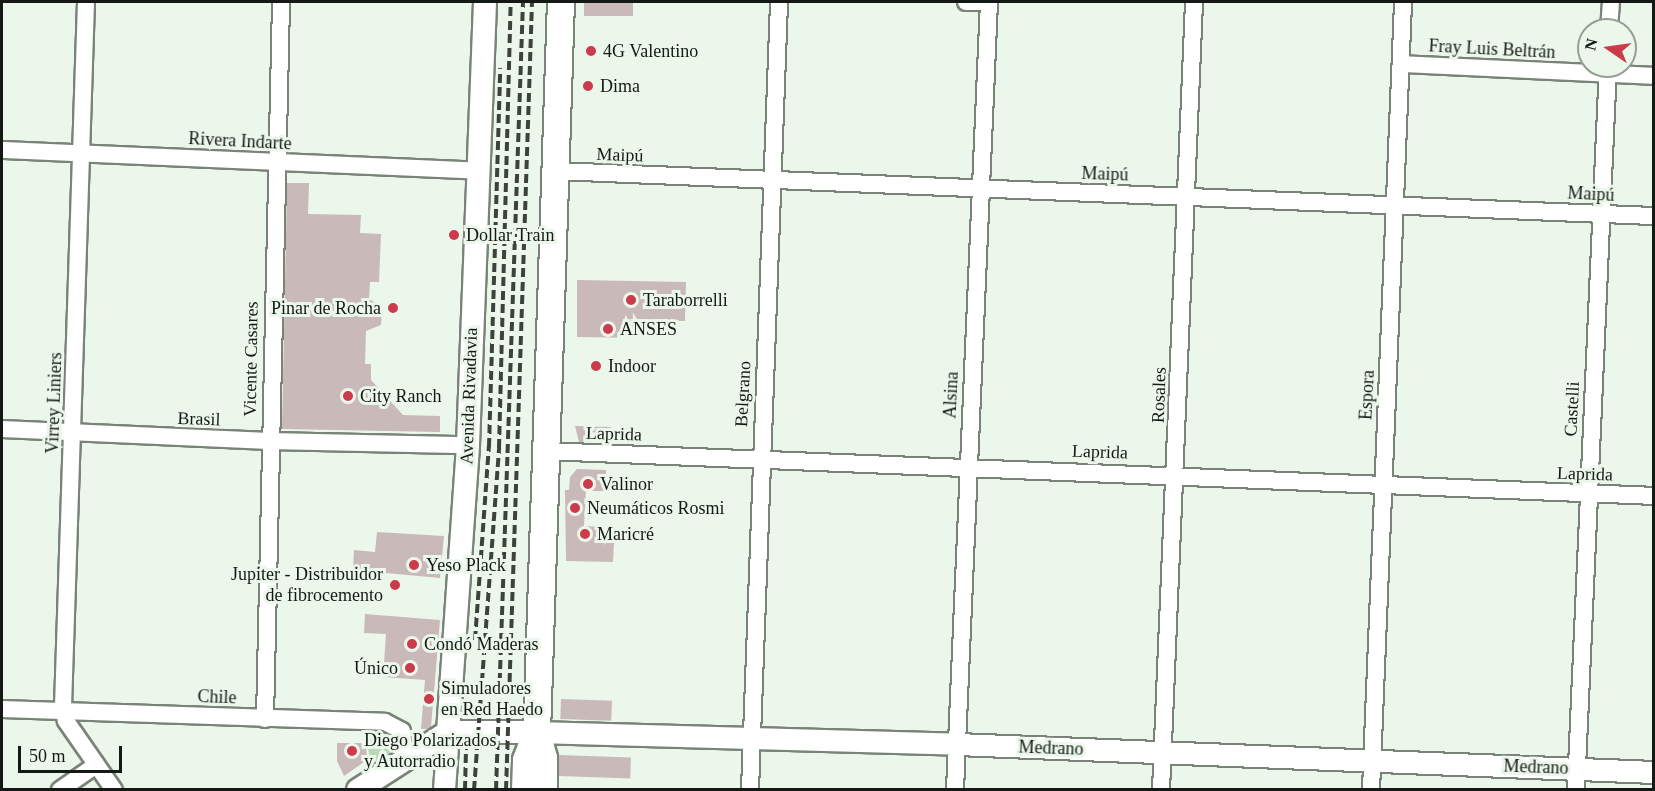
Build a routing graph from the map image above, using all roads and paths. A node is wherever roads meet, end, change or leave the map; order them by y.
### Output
1 (86, 2) edge
2 (281, 2) edge
3 (485, 2) edge
4 (561, 2) edge
5 (779, 2) edge
6 (966, 2) edge
7 (989, 2) edge
8 (1194, 2) edge
9 (1403, 2) edge
10 (1611, 2) edge
11 (1610, 18) edge
12 (1401, 64) junction
13 (1577, 69) edge
14 (1637, 74) edge
15 (1653, 76) edge
16 (1608, 78) edge
17 (2, 150) edge
18 (82, 154) junction
19 (276, 162) junction
20 (478, 171) junction
21 (556, 171) junction
22 (774, 181) junction
23 (980, 190) junction
24 (1185, 196) junction
25 (1395, 204) junction
26 (1601, 214) junction
27 (1653, 216) edge
28 (2, 429) edge
29 (72, 433) junction
30 (269, 441) junction
31 (468, 445) junction
32 (545, 451) junction
33 (759, 458) junction
34 (968, 466) junction
35 (1175, 475) junction
36 (1382, 484) junction
37 (1588, 494) junction
38 (1653, 496) edge
39 (2, 709) edge
40 (63, 712) junction
41 (265, 718) junction
42 (448, 732) junction
43 (537, 732) junction
44 (752, 738) junction
45 (957, 744) junction
46 (1163, 753) junction
47 (405, 758) junction
48 (1372, 760) junction
49 (96, 765) junction
50 (1653, 772) edge
51 (1576, 779) edge
52 (60, 789) edge
53 (114, 789) edge
54 (358, 789) edge
55 (444, 789) edge
56 (525, 789) edge
57 (544, 789) edge
58 (750, 789) edge
59 (955, 789) edge
60 (1161, 789) edge
61 (1371, 789) edge

1 - 18 street, Virrey Liniers
2 - 19 street, Vicente Casares
3 - 20 main road, Avenida Rivadavia
4 - 21 main road
5 - 22 street, Belgrano
6 - 7 street
7 - 23 street, Alsina
8 - 24 street, Rosales
9 - 12 street, Espora
10 - 11 street
12 - 13 street, Fray Luis Beltrán
12 - 25 street, Espora
14 - 15 street, Fray Luis Beltrán
16 - 26 street, Castelli
17 - 18 street, Rivera Indarte
18 - 19 street, Rivera Indarte
18 - 29 street, Virrey Liniers
19 - 20 street, Rivera Indarte
19 - 30 street, Vicente Casares
20 - 31 main road, Avenida Rivadavia
21 - 22 street, Maipú
21 - 32 main road
22 - 23 street, Maipú
22 - 33 street, Belgrano
23 - 24 street, Maipú
23 - 34 street, Alsina
24 - 25 street, Maipú
24 - 35 street, Rosales
25 - 26 street, Maipú
25 - 36 street, Espora
26 - 27 street, Maipú
26 - 37 street, Castelli
28 - 29 street, Brasil
29 - 30 street, Brasil
29 - 40 street, Virrey Liniers
30 - 31 street, Brasil
30 - 41 street, Vicente Casares
31 - 42 main road, Avenida Rivadavia
32 - 33 street, Laprida
32 - 43 main road
33 - 34 street, Laprida
33 - 44 street, Belgrano
34 - 35 street, Laprida
34 - 45 street, Alsina
35 - 36 street, Laprida
35 - 46 street, Rosales
36 - 37 street, Laprida
36 - 48 street, Espora
37 - 38 street, Laprida
37 - 51 street, Castelli
39 - 40 street, Chile
40 - 41 street, Chile
40 - 49 street
41 - 47 street, Chile
42 - 43 main road, Medrano
42 - 47 main road
42 - 55 street, Avenida Rivadavia
43 - 44 street, Medrano
43 - 56 main road
43 - 57 main road
44 - 45 street, Medrano
44 - 58 street, Belgrano
45 - 46 street, Medrano
45 - 59 street, Alsina
46 - 48 street, Medrano
46 - 60 street, Rosales
47 - 54 main road
48 - 51 street, Medrano
48 - 61 street, Espora
49 - 52 street
49 - 53 street
50 - 51 street, Medrano

